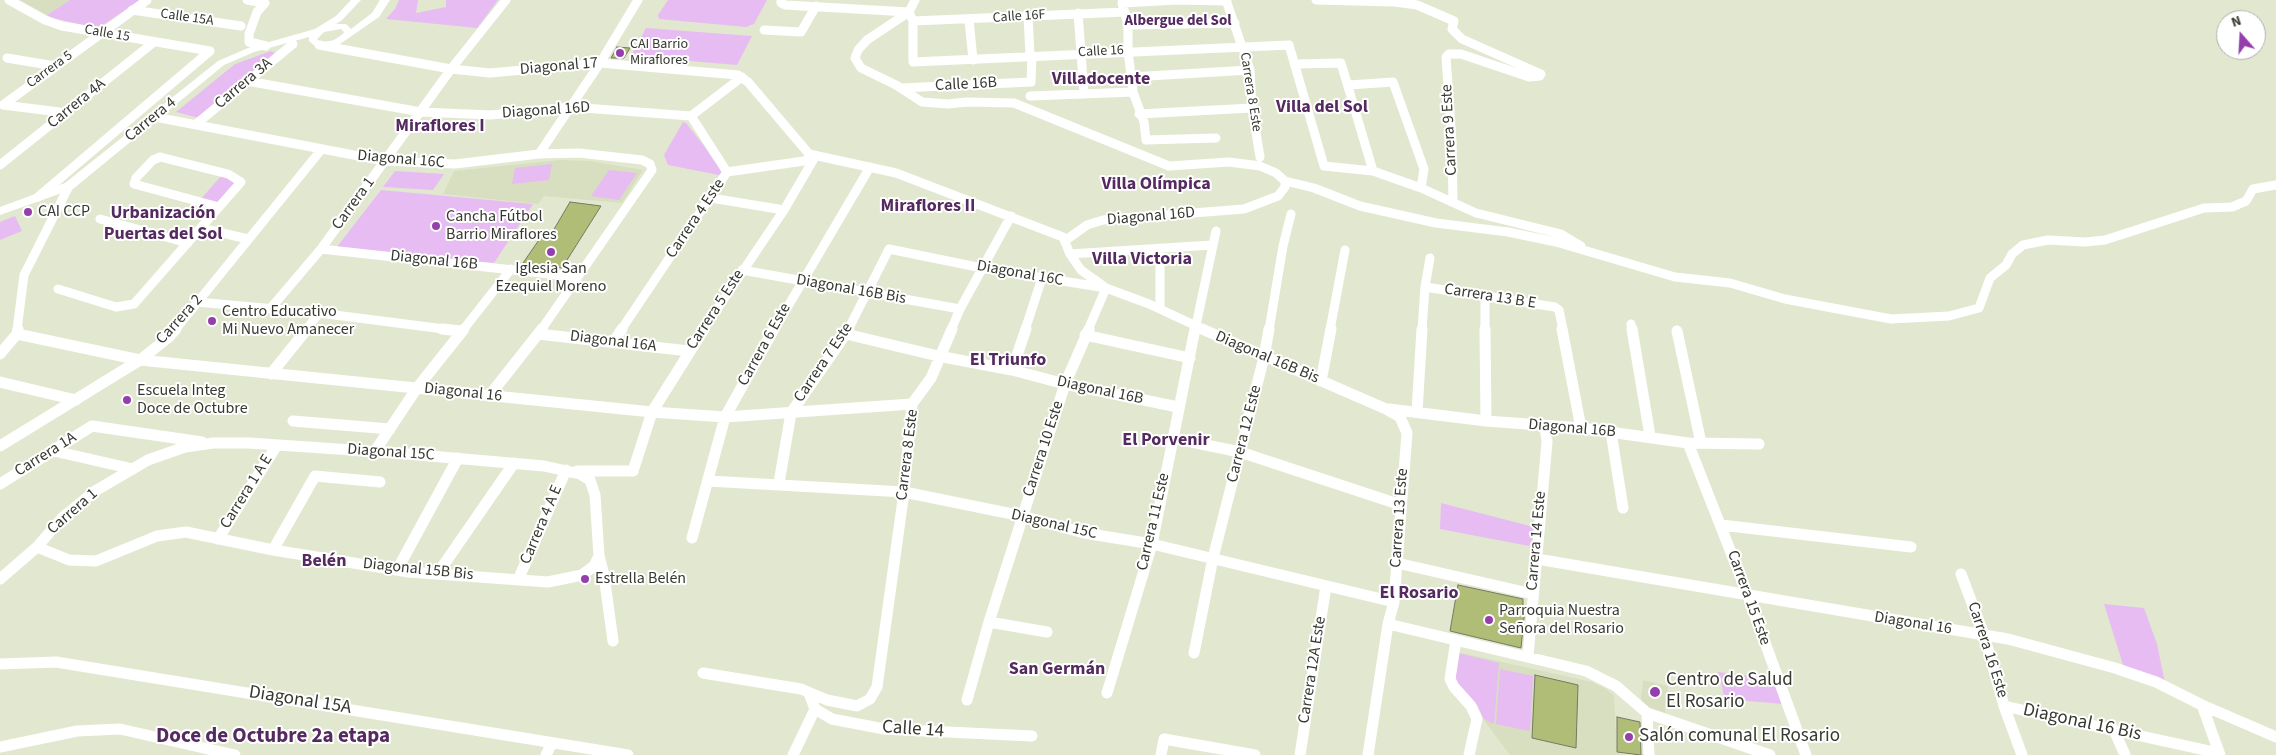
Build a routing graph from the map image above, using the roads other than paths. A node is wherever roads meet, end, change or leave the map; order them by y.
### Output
1 (9, 0) edge
2 (146, 0) edge
3 (247, 0) edge
4 (356, 0) edge
5 (386, 0) edge
6 (506, 0) edge
7 (638, 0) edge
8 (914, 0) edge
9 (1316, 0) edge
10 (1226, 1) edge
11 (1394, 1) edge
12 (781, 2) edge
13 (850, 4) edge
14 (816, 6) junction
15 (132, 10) junction
16 (909, 12) junction
17 (1125, 12) junction
18 (1078, 13) junction
19 (1028, 16) junction
20 (969, 20) junction
21 (913, 22) junction
22 (1235, 23) junction
23 (1128, 25) junction
24 (242, 26) dead end
25 (320, 30) junction
26 (764, 30) dead end
27 (100, 33) junction
28 (347, 36) junction
29 (154, 42) junction
30 (293, 44) junction
31 (317, 44) junction
32 (266, 46) junction
33 (1243, 47) junction
34 (210, 51) joint
35 (357, 51) junction
36 (1128, 51) junction
37 (1082, 54) junction
38 (1031, 56) junction
39 (7, 58) dead end
40 (973, 60) junction
41 (600, 63) junction
42 (1295, 64) junction
43 (55, 66) junction
44 (451, 69) junction
45 (1250, 70) junction
46 (1131, 77) junction
47 (742, 78) junction
48 (247, 81) junction
49 (1349, 85) junction
50 (901, 88) junction
51 (1133, 92) junction
52 (1084, 93) junction
53 (1030, 96) dead end
54 (570, 107) junction
55 (1252, 108) junction
56 (421, 112) junction
57 (67, 113) junction
58 (1140, 114) junction
59 (155, 116) junction
60 (691, 116) junction
61 (195, 125) junction
62 (1216, 138) dead end
63 (321, 150) junction
64 (539, 154) junction
65 (815, 157) junction
66 (1260, 157) dead end
67 (384, 161) junction
68 (0, 165) edge
69 (870, 167) junction
70 (1373, 171) junction
71 (727, 172) junction
72 (1285, 181) junction
73 (2276, 185) edge
74 (69, 186) junction
75 (1421, 188) junction
76 (38, 197) junction
77 (711, 198) junction
78 (1453, 202) junction
79 (219, 207) junction
80 (784, 210) junction
81 (0, 211) edge
82 (1291, 214) dead end
83 (1011, 216) junction
84 (100, 219) dead end
85 (201, 228) junction
86 (1216, 231) dead end
87 (248, 239) junction
88 (1066, 240) junction
89 (188, 243) junction
90 (1212, 245) junction
91 (1160, 248) junction
92 (321, 249) junction
93 (889, 249) joint
94 (1345, 250) dead end
95 (1586, 250) junction
96 (1070, 254) junction
97 (1430, 258) dead end
98 (982, 268) junction
99 (511, 269) junction
100 (742, 270) junction
101 (577, 277) junction
102 (1042, 278) junction
103 (801, 281) junction
104 (1425, 287) junction
105 (1106, 288) junction
106 (58, 289) dead end
107 (867, 293) junction
108 (1485, 297) junction
109 (197, 302) junction
110 (1149, 304) joint
111 (270, 309) junction
112 (960, 309) junction
113 (1160, 309) junction
114 (319, 313) junction
115 (1631, 324) dead end
116 (1196, 326) junction
117 (461, 331) junction
118 (1677, 331) dead end
119 (17, 334) junction
120 (538, 334) junction
121 (846, 334) junction
122 (1086, 335) junction
123 (614, 341) junction
124 (689, 351) junction
125 (0, 354) edge
126 (938, 356) junction
127 (1264, 357) junction
128 (1190, 358) junction
129 (140, 360) junction
130 (1012, 370) junction
131 (271, 374) junction
132 (1321, 381) junction
133 (0, 382) edge
134 (1065, 384) junction
135 (417, 388) junction
136 (489, 396) junction
137 (76, 400) junction
138 (912, 404) junction
139 (1178, 407) junction
140 (1386, 408) junction
141 (652, 412) junction
142 (791, 412) junction
143 (1417, 412) junction
144 (725, 416) junction
145 (293, 420) dead end
146 (1486, 421) junction
147 (92, 426) joint
148 (1545, 426) junction
149 (1581, 428) junction
150 (390, 429) junction
151 (1611, 432) junction
152 (1650, 436) junction
153 (1172, 438) junction
154 (212, 443) junction
155 (1688, 443) junction
156 (1701, 443) junction
157 (1759, 444) dead end
158 (277, 445) junction
159 (0, 446) edge
160 (54, 450) junction
161 (375, 451) junction
162 (1240, 452) junction
163 (458, 458) junction
164 (514, 463) junction
165 (131, 470) junction
166 (567, 471) junction
167 (633, 471) joint
168 (708, 480) junction
169 (380, 482) dead end
170 (0, 484) edge
171 (779, 484) junction
172 (904, 492) junction
173 (1402, 505) junction
174 (1623, 508) dead end
175 (1022, 516) junction
176 (1721, 525) junction
177 (692, 538) dead end
178 (218, 539) junction
179 (1152, 544) junction
180 (37, 547) junction
181 (1911, 547) dead end
182 (273, 550) junction
183 (1213, 558) junction
184 (1536, 559) junction
185 (597, 561) junction
186 (1397, 563) junction
187 (397, 570) junction
188 (438, 573) junction
189 (1961, 574) dead end
190 (0, 579) edge
191 (518, 580) junction
192 (1326, 586) junction
193 (1533, 594) junction
194 (1748, 596) junction
195 (1394, 602) junction
196 (989, 622) junction
197 (1388, 624) junction
198 (1047, 632) dead end
199 (1984, 635) junction
200 (1456, 640) junction
201 (613, 641) dead end
202 (1194, 653) dead end
203 (1528, 656) junction
204 (0, 664) edge
205 (703, 673) dead end
206 (809, 693) junction
207 (1106, 693) dead end
208 (967, 700) dead end
209 (2202, 705) junction
210 (2004, 706) junction
211 (815, 709) junction
212 (1647, 713) junction
213 (2114, 730) junction
214 (1032, 736) dead end
215 (2276, 737) edge
216 (552, 742) junction
217 (0, 747) edge
218 (2219, 754) edge
219 (235, 755) edge
220 (546, 755) edge
221 (623, 755) edge
222 (793, 755) edge
223 (1161, 755) edge
224 (1255, 755) edge
225 (1300, 755) edge
226 (1368, 755) edge
227 (1468, 755) edge
228 (1649, 755) edge
229 (1770, 755) edge
230 (1806, 755) edge
231 (2022, 755) edge
232 (2124, 755) edge

1 - 27 street, Calle 15
2 - 15 street, Carrera 5
3 - 32 street
4 - 25 street
5 - 28 street, Carrera 4
6 - 44 street, Carrera 1
7 - 41 street
8 - 16 street
9 - 11 street
10 - 17 street
10 - 22 street, Carrera 8 Este
11 - 78 street, Carrera 9 Este
12 - 14 street
13 - 14 street
13 - 16 street
14 - 26 street
15 - 24 street, Calle 15A
15 - 27 street, Carrera 5
16 - 21 street
16 - 50 street
17 - 18 street, Calle 16F
17 - 23 street
18 - 19 street, Calle 16F
18 - 37 street
19 - 20 street, Calle 16F
19 - 38 street
20 - 21 street, Calle 16F
20 - 40 street
21 - 40 street, Calle 16
22 - 23 street
22 - 33 street, Carrera 8 Este
23 - 36 street
25 - 28 street
25 - 31 street
25 - 32 street, Carrera 4
27 - 29 street, Calle 15
27 - 43 street, Carrera 5
28 - 31 street, Carrera 4
28 - 35 street
29 - 34 street, Calle 15
29 - 57 street, Carrera 4A
30 - 31 street, Carrera 4
30 - 32 street, Carrera 4
30 - 48 street, Carrera 3A
31 - 35 street, Diagonal 17
32 - 59 street, Carrera 4
33 - 36 street, Calle 16
33 - 42 street, Calle 16
33 - 45 street, Carrera 8 Este
34 - 76 street, Carrera 4
35 - 44 street, Diagonal 17
36 - 37 street, Calle 16
36 - 46 street
37 - 38 street, Calle 16
37 - 52 street
38 - 40 street, Calle 16
38 - 50 street, Calle 16B
39 - 43 street
41 - 44 street, Diagonal 17
41 - 47 street, Diagonal 17
41 - 54 street
42 - 49 street
42 - 70 street
43 - 57 street, Carrera 5
44 - 56 street, Carrera 1
45 - 46 street
45 - 55 street, Carrera 8 Este
46 - 51 street
47 - 60 street
47 - 65 street
48 - 56 street, Diagonal 16D
48 - 61 street, Carrera 3A
49 - 70 street
49 - 75 street
50 - 72 street
51 - 52 street
51 - 58 street
52 - 53 street
54 - 56 street, Diagonal 16D
54 - 60 street, Diagonal 16D
54 - 64 street
55 - 58 street
55 - 66 street, Carrera 8 Este
56 - 67 street, Carrera 1
57 - 68 street, Carrera 4A
58 - 62 street
59 - 61 street, Diagonal 16C
59 - 74 street, Carrera 4
60 - 71 street
61 - 63 street, Diagonal 16C
63 - 67 street, Diagonal 16C
63 - 87 street, Carrera 2
64 - 67 street, Diagonal 16C
64 - 101 street, Diagonal 16C
65 - 69 street
65 - 71 street, Carrera 4 Este
65 - 80 street, Carrera 5 Este
67 - 92 street, Carrera 1
69 - 83 street
69 - 103 street, Carrera 6 Este
70 - 75 street
71 - 77 street, Carrera 4 Este
72 - 88 street, Diagonal 16D
72 - 95 street
73 - 95 street
74 - 76 street, Carrera 4
74 - 119 street
75 - 78 street
76 - 81 street, Carrera 4
77 - 80 street
77 - 123 street, Carrera 4 Este
78 - 95 street
79 - 79 street
79 - 85 street
80 - 100 street, Carrera 5 Este
82 - 127 street, Carrera 12 Este
83 - 88 street
83 - 98 street, Carrera 8 Este
84 - 89 street
85 - 87 street
85 - 89 street
86 - 90 street, Carrera 11 Este
87 - 109 street, Carrera 2
88 - 96 street
89 - 106 street
90 - 91 street
90 - 116 street, Carrera 11 Este
91 - 96 street
91 - 113 street
92 - 99 street, Diagonal 16B
92 - 111 street, Carrera 1
93 - 98 street, Diagonal 16C
93 - 107 street, Carrera 7 Este
94 - 132 street
96 - 105 street
97 - 104 street
98 - 102 street, Diagonal 16C
98 - 112 street, Carrera 8 Este
99 - 101 street, Diagonal 16B
99 - 117 street
100 - 103 street, Diagonal 16B Bis
100 - 124 street, Carrera 5 Este
101 - 120 street
102 - 105 street, Diagonal 16C
102 - 130 street
103 - 107 street, Diagonal 16B Bis
103 - 144 street, Carrera 6 Este
104 - 108 street, Carrera 13 B E
104 - 143 street
105 - 110 street, Diagonal 16C
105 - 122 street, Carrera 10 Este
107 - 112 street, Diagonal 16B Bis
107 - 121 street, Carrera 7 Este
108 - 146 street
108 - 149 street, Carrera 13 B E
109 - 111 street
109 - 129 street, Carrera 2
110 - 113 street, Diagonal 16B Bis
111 - 114 street
112 - 126 street, Carrera 8 Este
113 - 116 street, Diagonal 16B Bis
114 - 117 street
114 - 131 street
115 - 152 street
116 - 127 street, Diagonal 16B Bis
116 - 128 street, Carrera 11 Este
117 - 135 street
118 - 156 street
119 - 125 street
119 - 129 street, Diagonal 16
120 - 123 street, Diagonal 16A
120 - 136 street
121 - 126 street, Diagonal 16B
121 - 142 street, Carrera 7 Este
122 - 128 street
122 - 134 street, Carrera 10 Este
123 - 124 street, Diagonal 16A
124 - 141 street, Carrera 5 Este
126 - 130 street, Diagonal 16B
126 - 138 street, Carrera 8 Este
127 - 132 street, Diagonal 16B Bis
127 - 162 street, Carrera 12 Este
128 - 139 street, Carrera 11 Este
129 - 131 street, Diagonal 16
129 - 137 street, Carrera 2
130 - 134 street, Diagonal 16B
131 - 135 street, Diagonal 16
132 - 140 street, Diagonal 16B Bis
133 - 137 street
134 - 139 street, Diagonal 16B
134 - 175 street, Carrera 10 Este
135 - 136 street, Diagonal 16
135 - 150 street
136 - 141 street, Diagonal 16
137 - 159 street, Carrera 2
138 - 142 street, Diagonal 16
138 - 172 street, Carrera 8 Este
139 - 153 street, Carrera 11 Este
140 - 143 street, Diagonal 16B
140 - 173 street, Carrera 13 Este
141 - 144 street, Diagonal 16
141 - 167 street, Carrera 5 Este
142 - 144 street, Diagonal 16
142 - 171 street, Carrera 7 Este
143 - 146 street, Diagonal 16B
144 - 168 street, Carrera 6 Este
145 - 150 street
146 - 148 street, Diagonal 16B
147 - 154 street, Diagonal 15C
147 - 160 street, Carrera 1A
148 - 149 street, Diagonal 16B
148 - 184 street, Carrera 14 Este
149 - 151 street, Diagonal 16B
150 - 161 street
151 - 152 street, Diagonal 16B
151 - 174 street
152 - 155 street, Diagonal 16B
153 - 162 street
153 - 179 street, Carrera 11 Este
154 - 158 street, Diagonal 15C
154 - 165 street, Diagonal 15C
155 - 156 street, Diagonal 16B
155 - 176 street, Carrera 15 Este
156 - 157 street, Diagonal 16B
158 - 161 street, Diagonal 15C
158 - 178 street, Carrera 1 A E
160 - 165 street
160 - 170 street, Carrera 1A
161 - 163 street, Diagonal 15C
162 - 173 street
162 - 183 street, Carrera 12 Este
163 - 164 street, Diagonal 15C
163 - 187 street
164 - 166 street, Diagonal 15C
164 - 188 street
165 - 180 street, Carrera 1
166 - 167 street, Diagonal 15C
166 - 185 street, Diagonal 15C
166 - 191 street, Carrera 4 A E
168 - 171 street, Diagonal 15C
168 - 177 street, Carrera 6 Este
169 - 182 street
171 - 172 street, Diagonal 15C
172 - 175 street, Diagonal 15C
172 - 206 street, Carrera 8 Este
173 - 186 street, Carrera 13 Este
175 - 179 street, Diagonal 15C
175 - 196 street, Carrera 10 Este
176 - 181 street
176 - 194 street, Carrera 15 Este
178 - 180 street, Diagonal 15B Bis
178 - 182 street, Diagonal 15B Bis
179 - 183 street, Diagonal 15C
179 - 207 street, Carrera 11 Este
180 - 190 street, Carrera 1
182 - 187 street, Diagonal 15B Bis
183 - 192 street, Diagonal 15C
183 - 202 street, Carrera 12 Este
184 - 193 street, Carrera 14 Este
184 - 194 street, Diagonal 16
185 - 191 street, Diagonal 15B Bis
185 - 201 street
186 - 193 street
186 - 195 street, Carrera 13 Este
187 - 188 street, Diagonal 15B Bis
188 - 191 street, Diagonal 15B Bis
189 - 199 street, Carrera 16 Este
192 - 195 street, Diagonal 15C
192 - 225 street, Carrera 12A Este
193 - 203 street, Carrera 14 Este
194 - 199 street, Diagonal 16
194 - 230 street, Carrera 15 Este
195 - 197 street, Carrera 13 Este
196 - 198 street
196 - 208 street, Carrera 10 Este
197 - 200 street
197 - 226 street, Carrera 13 Este
199 - 209 street, Diagonal 16
199 - 210 street, Carrera 16 Este
200 - 203 street
200 - 227 street
203 - 212 street
204 - 216 street, Diagonal 15A
205 - 206 street
206 - 211 street
209 - 215 street, Diagonal 16
209 - 218 street
210 - 213 street, Diagonal 16 Bis
210 - 231 street, Carrera 16 Este
211 - 214 street, Calle 14
211 - 222 street
212 - 228 street
212 - 229 street
213 - 218 street, Diagonal 16 Bis
213 - 232 street
216 - 220 street
216 - 221 street, Diagonal 15A
217 - 219 street
223 - 224 street

